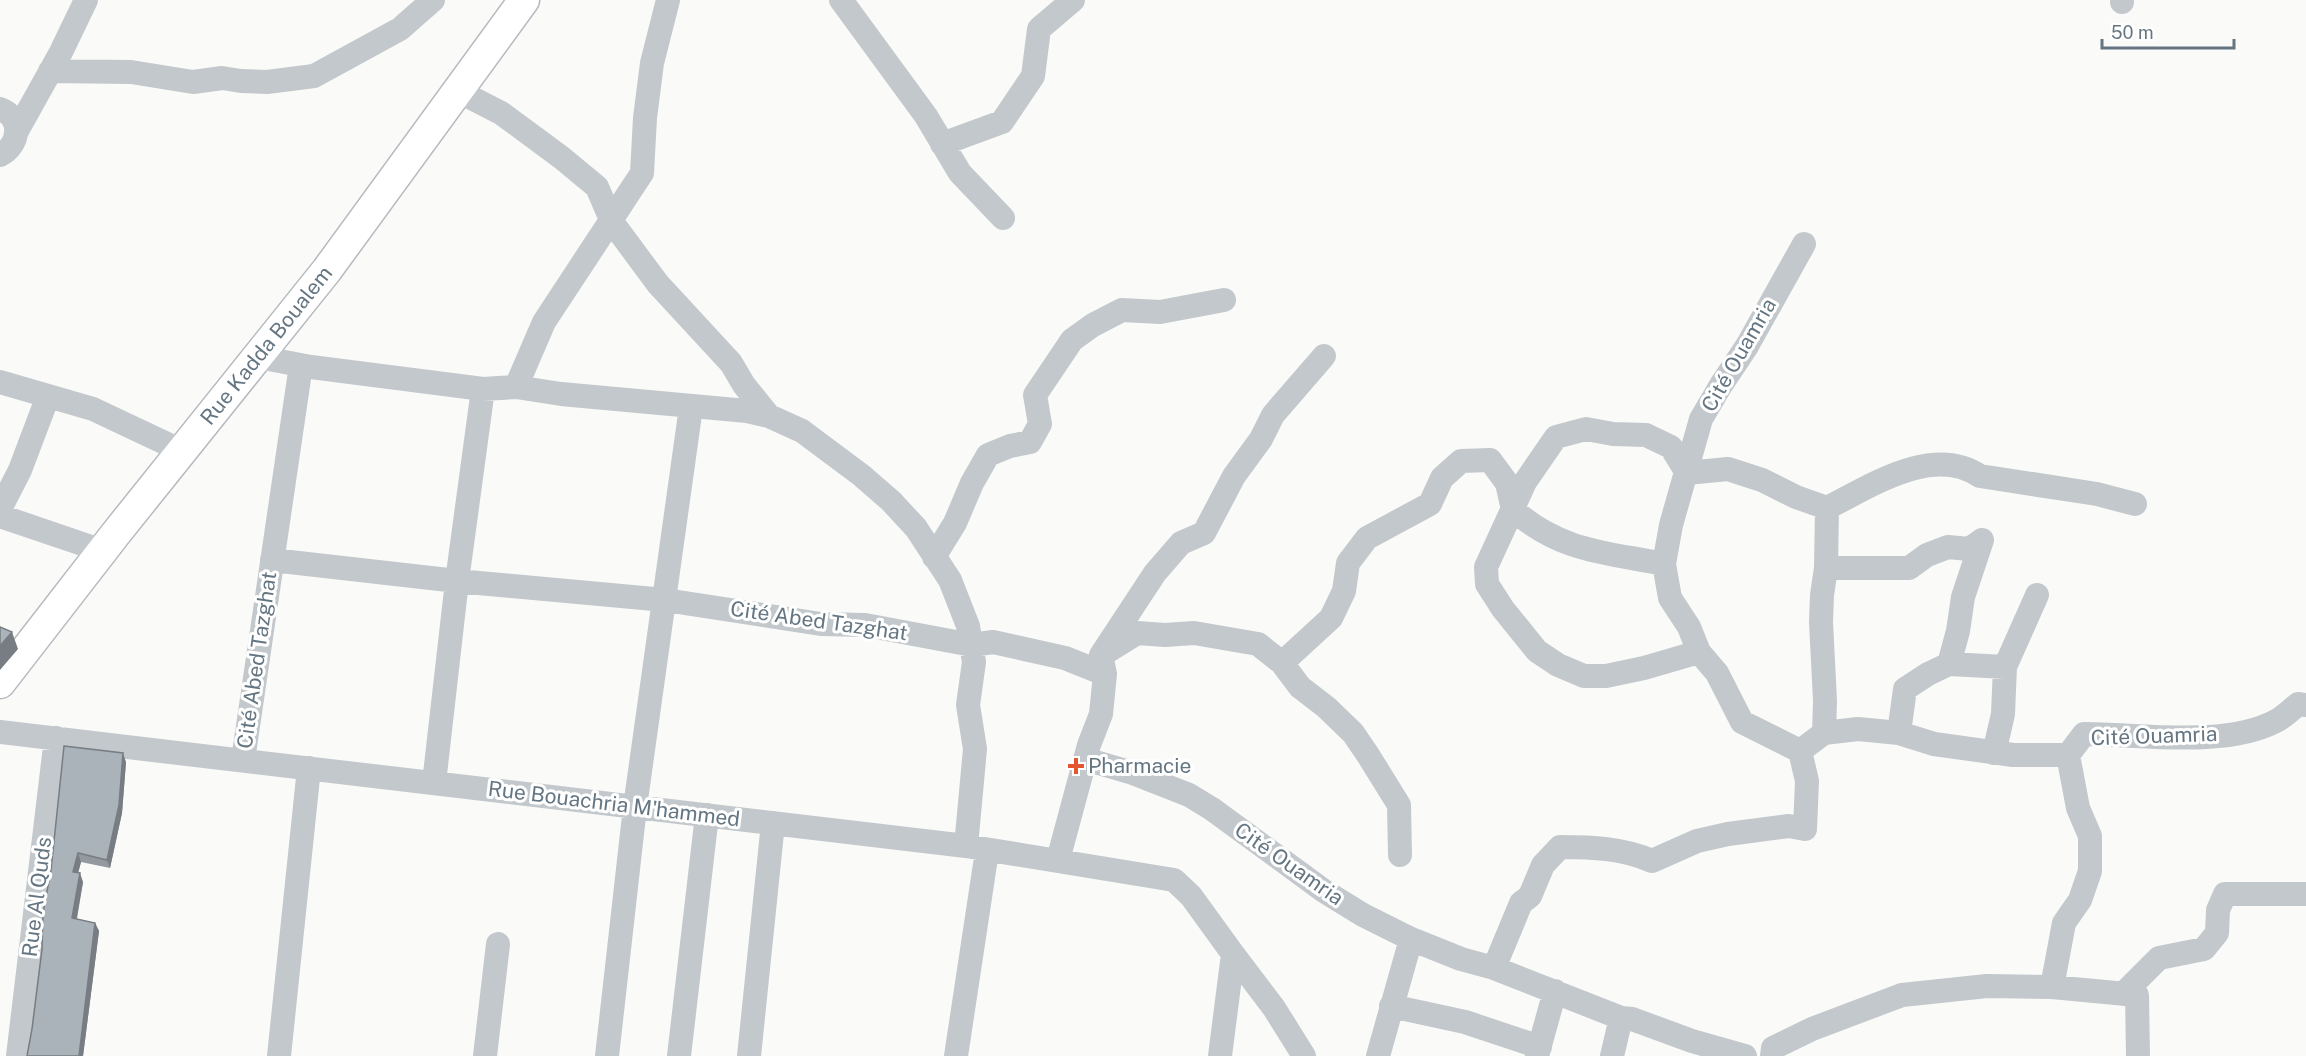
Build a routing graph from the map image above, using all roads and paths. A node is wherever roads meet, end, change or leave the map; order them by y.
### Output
1 (86, 0) edge
2 (433, 0) edge
3 (524, 0) edge
4 (668, 0) edge
5 (841, 0) edge
6 (1072, 0) edge
7 (50, 71) junction
8 (458, 91) junction
9 (0, 109) edge
10 (10, 144) edge
11 (942, 144) junction
12 (0, 172) edge
13 (1003, 218) dead end
14 (612, 222) junction
15 (1804, 244) dead end
16 (1224, 300) dead end
17 (1324, 356) dead end
18 (258, 357) junction
19 (301, 365) junction
20 (0, 382) edge
21 (516, 387) junction
22 (483, 389) junction
23 (48, 396) junction
24 (691, 407) junction
25 (769, 416) junction
26 (182, 451) junction
27 (1687, 473) junction
28 (2135, 504) dead end
29 (1827, 508) junction
30 (0, 509) edge
31 (1513, 510) junction
32 (0, 516) edge
33 (103, 550) junction
34 (934, 556) junction
35 (272, 560) junction
36 (1664, 564) junction
37 (1826, 568) junction
38 (457, 581) junction
39 (2037, 595) dead end
40 (665, 600) junction
41 (972, 645) junction
42 (1699, 652) junction
43 (1282, 663) junction
44 (1103, 664) junction
45 (1949, 664) junction
46 (2005, 667) junction
47 (0, 683) edge
48 (2306, 705) edge
49 (0, 732) edge
50 (1824, 733) junction
51 (1899, 733) junction
52 (56, 738) junction
53 (1800, 752) junction
54 (1994, 753) junction
55 (2068, 755) junction
56 (1085, 759) junction
57 (243, 760) junction
58 (309, 768) junction
59 (434, 783) junction
60 (635, 807) junction
61 (706, 814) junction
62 (773, 823) junction
63 (977, 848) junction
64 (1400, 855) dead end
65 (1058, 860) junction
66 (2306, 894) edge
67 (1411, 939) junction
68 (498, 944) dead end
69 (1233, 954) junction
70 (1494, 968) junction
71 (2052, 987) junction
72 (1555, 991) junction
73 (2123, 994) junction
74 (1391, 1005) junction
75 (1621, 1018) junction
76 (1538, 1052) edge
77 (18, 1056) edge
78 (279, 1056) edge
79 (485, 1056) edge
80 (607, 1056) edge
81 (679, 1056) edge
82 (749, 1056) edge
83 (956, 1056) edge
84 (1220, 1056) edge
85 (1304, 1056) edge
86 (1378, 1056) edge
87 (1612, 1056) edge
88 (1745, 1056) edge
89 (1772, 1056) edge
90 (2138, 1056) edge

1 - 7 street
2 - 7 street
3 - 8 main road, Rue Kadda Boualem
4 - 14 street
5 - 11 street
6 - 11 street
7 - 10 street
8 - 14 street
8 - 18 main road, Rue Kadda Boualem
9 - 10 street
10 - 12 street
11 - 13 street
14 - 21 street
14 - 25 street
15 - 27 street, Cité Ouamria
16 - 34 street
17 - 44 street
18 - 19 street
18 - 26 main road, Rue Kadda Boualem
19 - 22 street
19 - 35 street, Cité Abed Tazghat
20 - 23 street
21 - 22 street
21 - 24 street
22 - 38 street
23 - 26 street
23 - 30 street
24 - 25 street
24 - 40 street
25 - 34 street
26 - 33 main road, Rue Kadda Boualem
27 - 29 street
27 - 31 street
27 - 36 street, Cité Ouamria
28 - 29 street
29 - 37 street
31 - 36 street
31 - 42 street
31 - 43 street
32 - 33 street
33 - 47 main road, Rue Kadda Boualem
34 - 41 street
35 - 38 street, Cité Abed Tazghat
35 - 57 street, Cité Abed Tazghat
36 - 42 street, Cité Ouamria
37 - 45 street
37 - 50 street
38 - 40 street, Cité Abed Tazghat
38 - 59 street
39 - 46 street
40 - 41 street, Cité Abed Tazghat
40 - 60 street
41 - 44 street, Cité Abed Tazghat
41 - 63 street
42 - 53 street, Cité Ouamria
43 - 44 street
43 - 64 street
44 - 56 street
45 - 46 street
45 - 51 street
46 - 54 street
48 - 55 street, Cité Ouamria
49 - 52 street, Rue Bouachria M'hammed
50 - 51 street, Cité Ouamria
50 - 53 street
51 - 54 street, Cité Ouamria
52 - 57 street, Rue Bouachria M'hammed
52 - 77 street, Rue Al Quds
53 - 70 street
54 - 55 street, Cité Ouamria
55 - 71 street
56 - 65 street
56 - 67 street, Cité Ouamria
57 - 58 street, Rue Bouachria M'hammed
58 - 59 street, Rue Bouachria M'hammed
58 - 78 street
59 - 60 street, Rue Bouachria M'hammed
60 - 61 street, Rue Bouachria M'hammed
60 - 80 street
61 - 62 street, Rue Bouachria M'hammed
61 - 81 street
62 - 63 street, Rue Bouachria M'hammed
62 - 82 street
63 - 65 street, Rue Bouachria M'hammed
63 - 83 street
65 - 69 street, Rue Bouachria M'hammed
66 - 73 street
67 - 70 street, Cité Ouamria
67 - 74 street
68 - 79 street
69 - 84 street
69 - 85 street, Rue Bouachria M'hammed
70 - 72 street, Cité Ouamria
71 - 73 street
71 - 89 street
72 - 75 street, Cité Ouamria
72 - 76 street
73 - 90 street
74 - 76 street
74 - 86 street
75 - 87 street
75 - 88 street, Cité Ouamria

